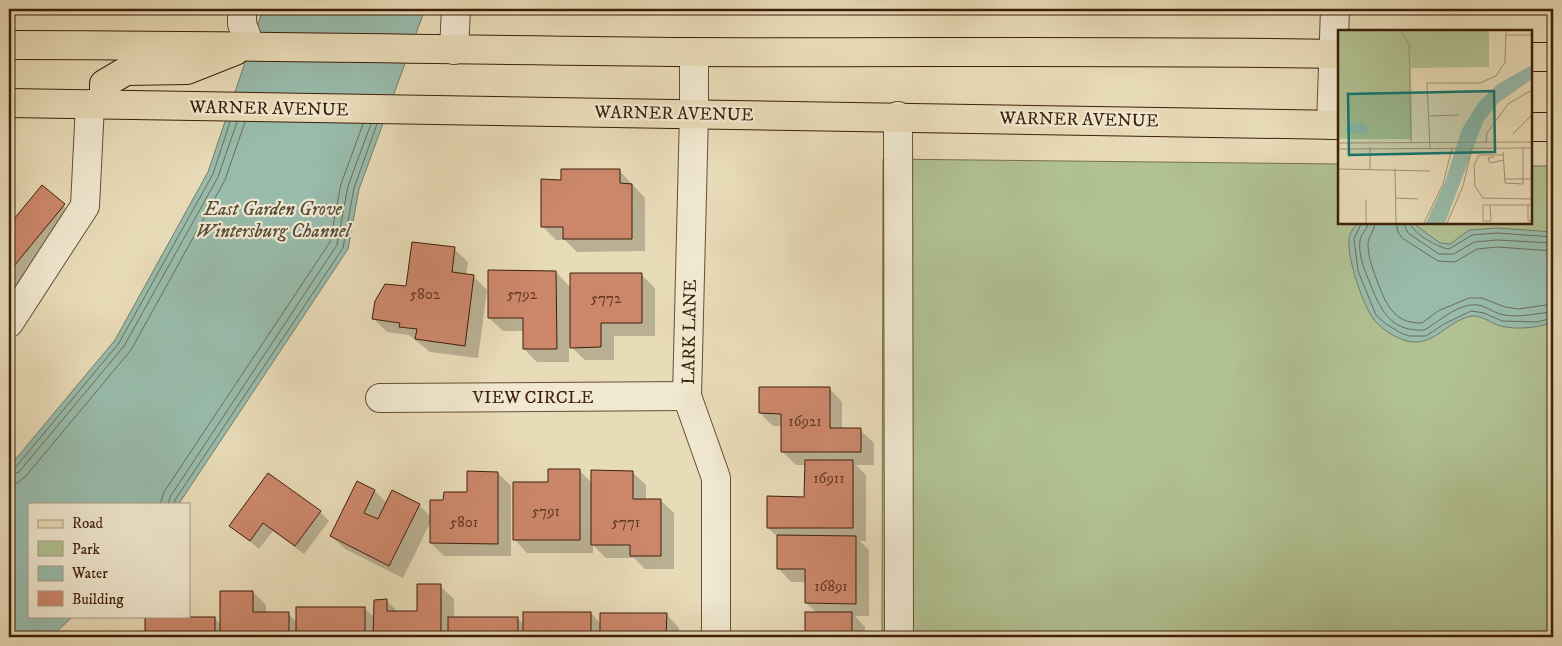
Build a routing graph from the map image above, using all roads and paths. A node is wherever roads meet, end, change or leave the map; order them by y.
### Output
1 (242, 9) edge
2 (456, 9) edge
3 (1335, 9) edge
4 (9, 45) edge
5 (250, 45) junction
6 (454, 50) junction
7 (694, 52) junction
8 (1336, 54) edge
9 (1532, 57) edge
10 (1553, 57) edge
11 (9, 103) edge
12 (97, 104) junction
13 (694, 113) junction
14 (898, 116) junction
15 (1335, 125) edge
16 (1532, 127) edge
17 (1553, 127) edge
18 (9, 323) edge
19 (687, 396) junction
20 (380, 398) dead end
21 (716, 637) edge
22 (899, 637) edge

1 - 5 street
2 - 6 street
3 - 8 street
4 - 5 main road
5 - 6 main road
5 - 12 main road
6 - 7 main road
7 - 8 main road
7 - 13 street, LARK LANE
8 - 15 street
9 - 10 main road
11 - 12 main road, WARNER AVENUE
12 - 13 main road, WARNER AVENUE
12 - 18 street
13 - 14 main road, WARNER AVENUE
13 - 19 street, LARK LANE
14 - 15 main road, WARNER AVENUE
14 - 22 street
16 - 17 main road
19 - 20 street, VIEW CIRCLE
19 - 21 street, LARK LANE

